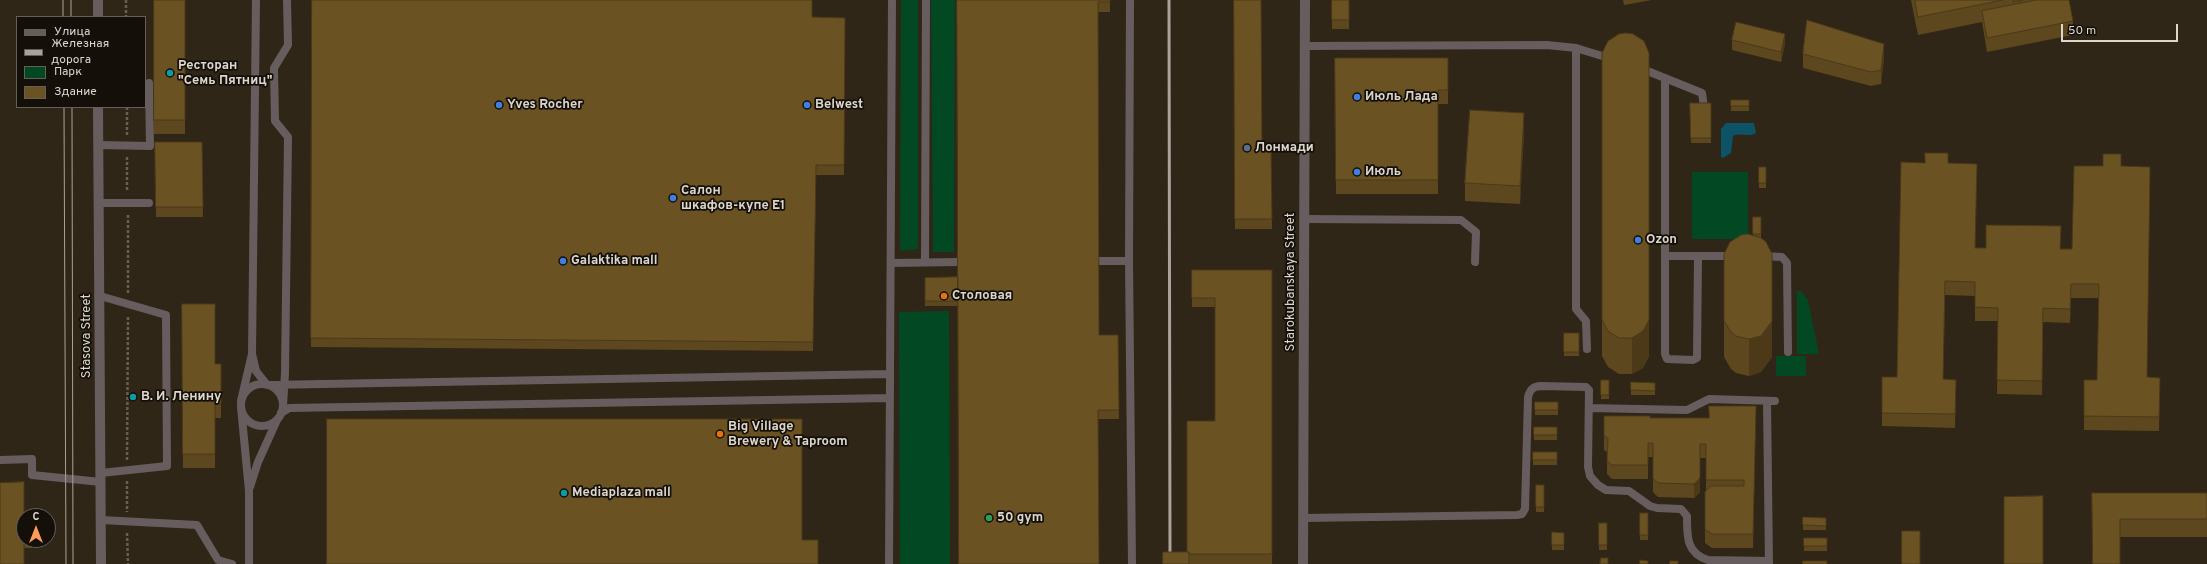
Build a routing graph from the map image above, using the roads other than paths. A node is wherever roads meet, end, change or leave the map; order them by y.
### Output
1 (98, 0) edge
2 (256, 0) edge
3 (287, 0) edge
4 (892, 0) edge
5 (926, 0) edge
6 (1130, 0) edge
7 (1305, 0) edge
8 (98, 16) edge
9 (1304, 46) junction
10 (1576, 48) junction
11 (1620, 62) edge
12 (1634, 66) edge
13 (1665, 78) junction
14 (149, 83) dead end
15 (1701, 107) edge
16 (98, 108) edge
17 (99, 145) junction
18 (99, 203) junction
19 (149, 203) dead end
20 (1304, 219) junction
21 (1665, 256) junction
22 (1698, 256) junction
23 (1099, 261) edge
24 (1129, 261) junction
25 (925, 262) junction
26 (958, 262) edge
27 (1475, 262) dead end
28 (891, 263) junction
29 (100, 296) junction
30 (1587, 349) dead end
31 (1788, 352) dead end
32 (252, 354) junction
33 (889, 374) junction
34 (285, 384) junction
35 (267, 385) junction
36 (889, 398) junction
37 (241, 404) junction
38 (1589, 408) junction
39 (281, 413) junction
40 (0, 460) edge
41 (101, 478) junction
42 (249, 491) junction
43 (1303, 518) junction
44 (101, 520) junction
45 (1769, 562) edge
46 (101, 564) edge
47 (232, 564) edge
48 (249, 564) edge
49 (889, 564) edge
50 (1132, 564) edge
51 (1303, 564) edge

1 - 8 street
2 - 32 lane
3 - 34 lane
4 - 28 lane
5 - 25 lane
6 - 24 lane
7 - 9 street, Starokubanskaya Street
9 - 10 lane
9 - 20 street, Starokubanskaya Street
10 - 11 lane
10 - 30 lane
12 - 13 lane
13 - 15 lane
13 - 21 lane
14 - 17 lane
16 - 17 street, Stasova Street
17 - 18 street, Stasova Street
18 - 19 lane
18 - 29 street, Stasova Street
20 - 27 lane
20 - 43 street, Starokubanskaya Street
21 - 22 lane
21 - 22 lane
22 - 31 lane
23 - 24 lane
24 - 50 lane
25 - 26 lane
25 - 28 lane
28 - 33 lane
29 - 41 street, Stasova Street
29 - 41 lane
32 - 35 lane
32 - 37 lane
33 - 34 lane
33 - 36 lane
34 - 35 lane
34 - 39 lane
35 - 37 lane
35 - 39 lane
36 - 39 lane
36 - 49 lane
37 - 39 lane
37 - 42 lane
38 - 43 lane
38 - 45 lane
38 - 45 lane
39 - 42 lane
40 - 41 lane
41 - 44 street, Stasova Street
42 - 48 lane
43 - 51 street, Starokubanskaya Street
44 - 46 street, Stasova Street
44 - 47 lane

